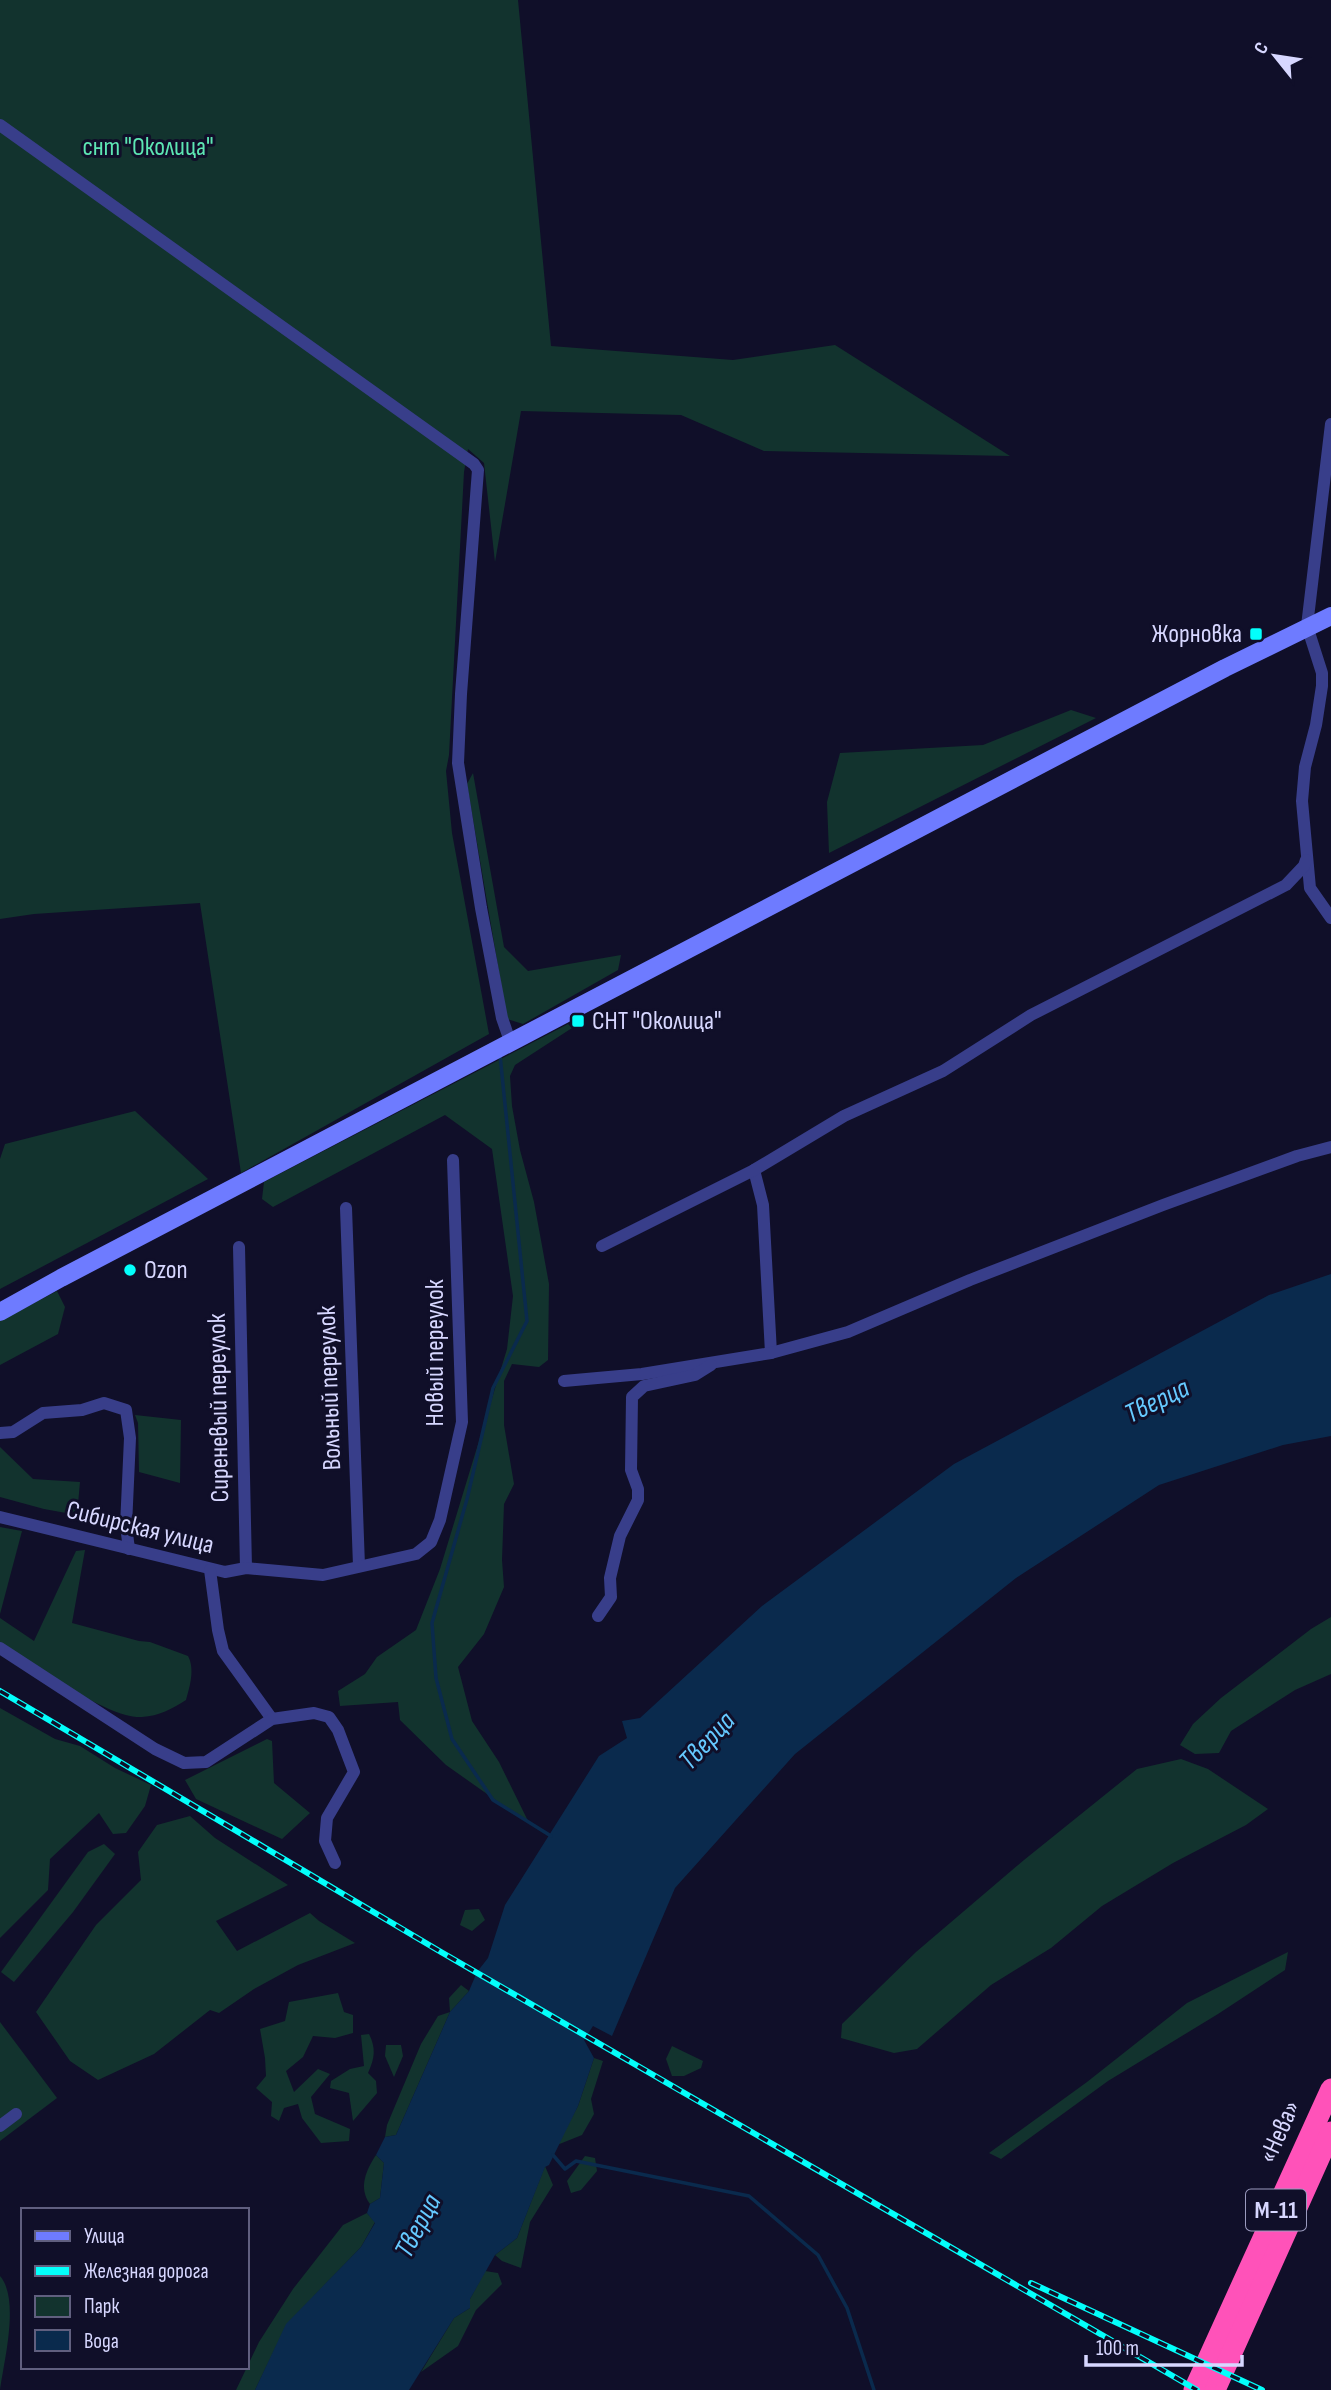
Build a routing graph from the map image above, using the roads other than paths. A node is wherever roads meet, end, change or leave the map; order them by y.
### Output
1 (0, 125) edge
2 (1331, 424) edge
3 (1331, 616) edge
4 (1307, 626) junction
5 (1306, 860) junction
6 (1331, 918) edge
7 (510, 1041) junction
8 (1331, 1147) edge
9 (453, 1160) dead end
10 (754, 1170) junction
11 (346, 1208) dead end
12 (601, 1246) dead end
13 (239, 1247) dead end
14 (0, 1312) edge
15 (771, 1353) junction
16 (716, 1362) junction
17 (564, 1381) dead end
18 (0, 1433) edge
19 (0, 1517) edge
20 (431, 1542) joint
21 (129, 1549) junction
22 (359, 1566) junction
23 (246, 1569) junction
24 (211, 1570) junction
25 (598, 1616) dead end
26 (0, 1648) edge
27 (272, 1719) junction
28 (335, 1863) dead end
29 (1331, 2089) edge
30 (16, 2114) dead end
31 (0, 2126) edge
32 (1331, 2132) edge
33 (1229, 2336) junction
34 (1195, 2390) edge
35 (1215, 2390) edge

1 - 7 street
2 - 4 street
3 - 4 main road
4 - 5 street
4 - 7 main road
5 - 6 street
5 - 10 street
7 - 14 main road
8 - 15 street
9 - 20 street, Новый переулок
10 - 12 street
10 - 15 street
11 - 22 street, Вольный переулок
13 - 23 street, Сиреневый переулок
15 - 16 street
16 - 17 street
16 - 25 street
18 - 21 street
19 - 21 street, Сибирская улица
20 - 22 street, Сибирская улица
21 - 24 street, Сибирская улица
22 - 23 street, Сибирская улица
23 - 24 street, Сибирская улица
24 - 27 street
26 - 27 street
27 - 28 street
29 - 33 highway, «Нева» / М-11
30 - 31 street
32 - 33 highway, «Нева» / М-11
33 - 34 highway, «Нева» / М-11
33 - 35 highway, «Нева» / М-11

